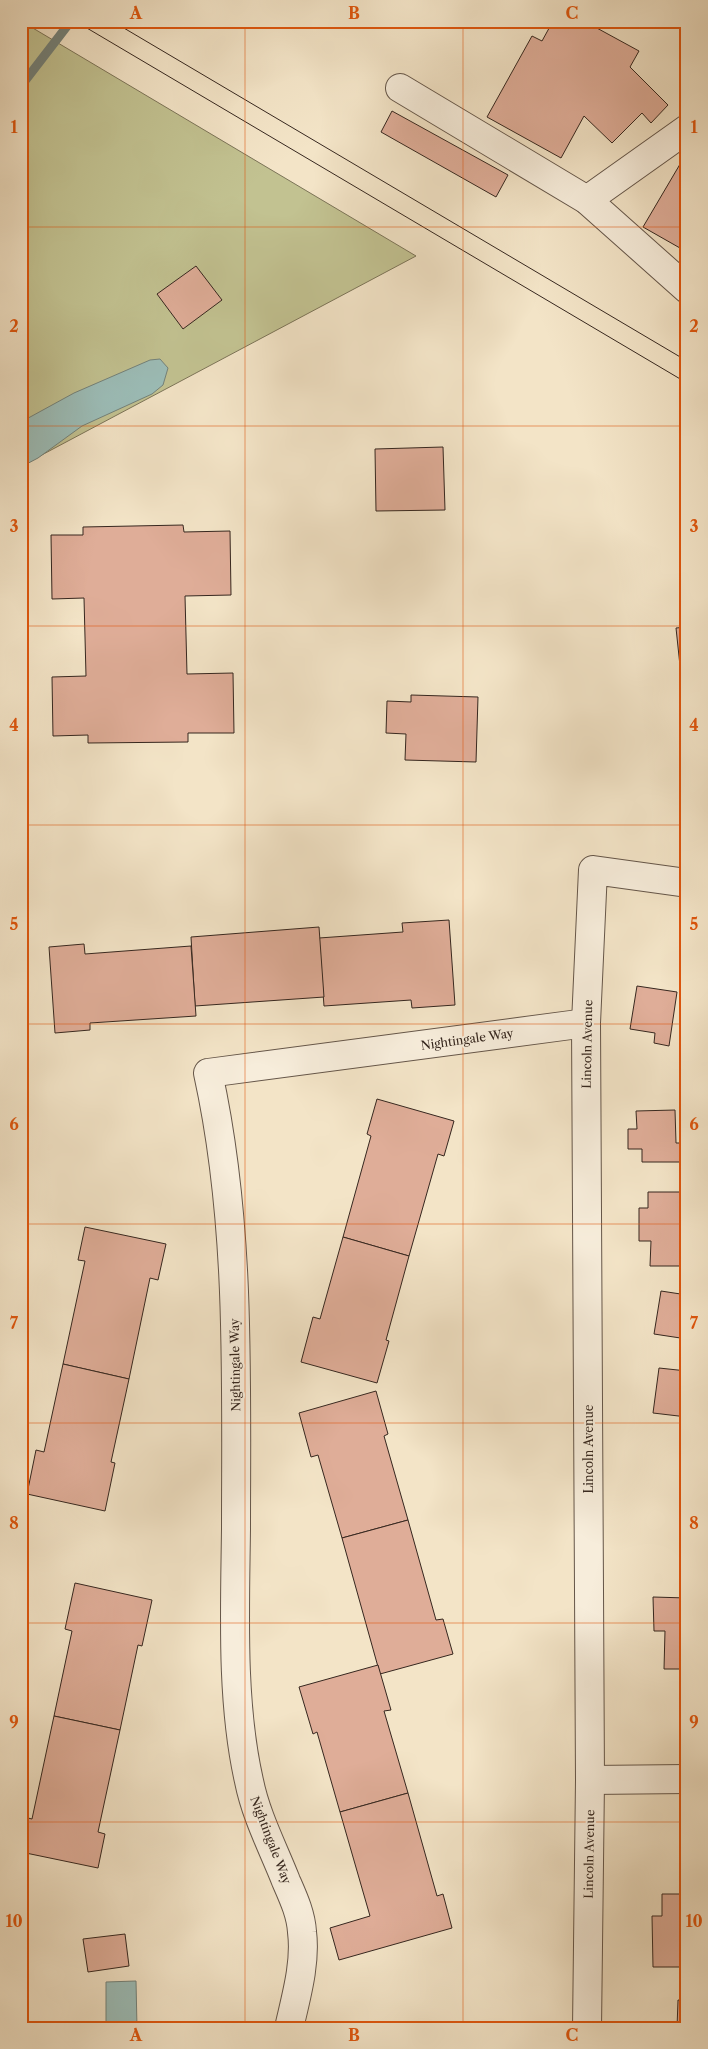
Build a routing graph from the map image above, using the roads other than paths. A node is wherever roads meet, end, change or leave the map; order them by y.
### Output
1 (400, 88) dead end
2 (687, 129) edge
3 (587, 200) junction
4 (687, 288) edge
5 (687, 883) edge
6 (586, 1023) junction
7 (687, 1779) edge
8 (590, 1780) junction
9 (290, 2028) edge
10 (587, 2028) edge

1 - 3 street
2 - 3 street
3 - 4 street
5 - 6 street, Lincoln Avenue
6 - 8 street, Lincoln Avenue
6 - 9 street, Nightingale Way
7 - 8 street
8 - 10 street, Lincoln Avenue

